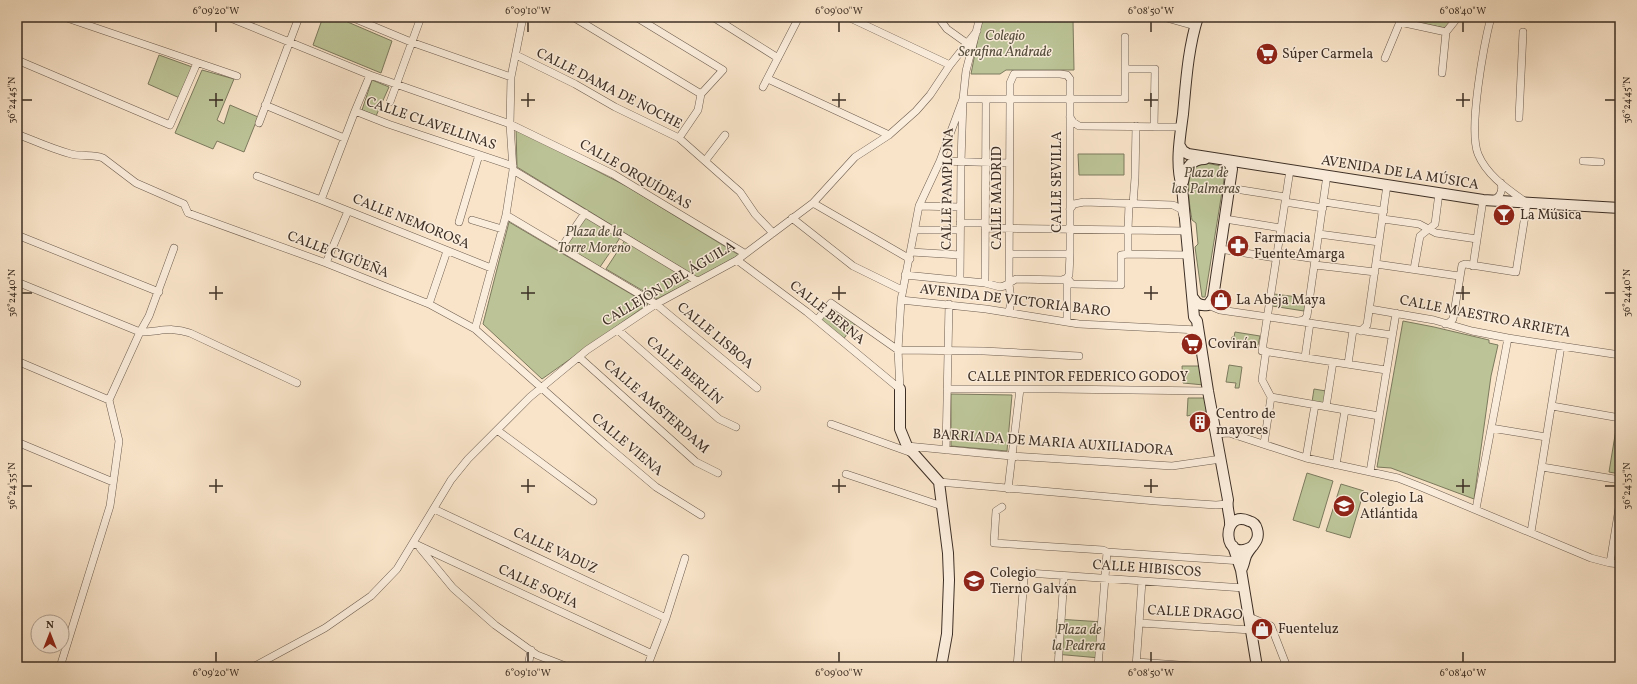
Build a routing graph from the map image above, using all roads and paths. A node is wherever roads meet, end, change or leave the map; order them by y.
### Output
1 (64, 17) edge
2 (228, 17) edge
3 (299, 17) edge
4 (352, 17) edge
5 (421, 17) edge
6 (523, 17) edge
7 (573, 17) edge
8 (636, 17) edge
9 (713, 17) edge
10 (799, 17) edge
11 (848, 17) edge
12 (938, 17) edge
13 (945, 17) edge
14 (980, 17) edge
15 (1163, 17) edge
16 (1458, 17) edge
17 (1491, 17) edge
18 (1401, 20) edge
19 (1197, 22) edge
20 (947, 29) junction
21 (977, 31) junction
22 (1446, 32) junction
23 (1523, 32) dead end
24 (1125, 37) dead end
25 (289, 41) junction
26 (411, 42) junction
27 (968, 44) junction
28 (516, 55) junction
29 (778, 58) junction
30 (1385, 58) dead end
31 (17, 60) edge
32 (197, 63) junction
33 (950, 65) junction
34 (1125, 69) junction
35 (1442, 73) dead end
36 (370, 75) junction
37 (237, 76) dead end
38 (511, 77) junction
39 (768, 78) junction
40 (396, 85) junction
41 (1070, 86) joint
42 (763, 87) dead end
43 (701, 94) junction
44 (963, 98) junction
45 (1010, 98) junction
46 (986, 99) junction
47 (1071, 99) junction
48 (390, 102) dead end
49 (265, 105) junction
50 (355, 111) junction
51 (1070, 117) junction
52 (1519, 118) dead end
53 (259, 124) dead end
54 (510, 124) junction
55 (1136, 126) junction
56 (1154, 127) junction
57 (1181, 127) junction
58 (17, 134) edge
59 (725, 135) dead end
60 (889, 135) junction
61 (344, 138) junction
62 (679, 138) junction
63 (1180, 146) junction
64 (479, 155) junction
65 (1210, 158) junction
66 (1224, 160) junction
67 (705, 161) junction
68 (940, 161) junction
69 (1583, 161) dead end
70 (960, 162) junction
71 (986, 162) junction
72 (1601, 162) dead end
73 (1009, 163) junction
74 (513, 168) junction
75 (1290, 170) junction
76 (1327, 175) junction
77 (257, 176) dead end
78 (1501, 183) junction
79 (1387, 185) junction
80 (1182, 187) junction
81 (1229, 188) junction
82 (1439, 194) junction
83 (1285, 199) junction
84 (321, 200) junction
85 (1487, 200) junction
86 (813, 203) junction
87 (1527, 203) junction
88 (1131, 204) junction
89 (1323, 205) junction
90 (919, 206) junction
91 (960, 207) junction
92 (1620, 208) edge
93 (1070, 209) junction
94 (348, 211) junction
95 (585, 213) junction
96 (506, 215) junction
97 (1383, 215) junction
98 (1184, 216) junction
99 (792, 218) junction
100 (1225, 219) junction
101 (472, 220) dead end
102 (459, 222) dead end
103 (985, 225) junction
104 (960, 226) junction
105 (1010, 228) junction
106 (1070, 228) junction
107 (1281, 228) junction
108 (502, 229) junction
109 (1428, 229) junction
110 (915, 230) junction
111 (1128, 230) junction
112 (1185, 231) junction
113 (773, 233) junction
114 (1319, 234) junction
115 (17, 235) edge
116 (1477, 239) junction
117 (1379, 242) junction
118 (174, 248) dead end
119 (561, 248) junction
120 (1220, 249) junction
121 (447, 251) junction
122 (744, 253) junction
123 (1010, 254) junction
124 (1070, 254) junction
125 (1128, 254) junction
126 (1188, 254) junction
127 (960, 255) junction
128 (910, 256) junction
129 (1277, 256) junction
130 (737, 260) junction
131 (1315, 262) junction
132 (326, 263) junction
133 (1376, 264) junction
134 (1473, 266) junction
135 (491, 268) junction
136 (1414, 269) junction
137 (1375, 272) junction
138 (905, 276) junction
139 (1459, 276) junction
140 (1067, 278) junction
141 (960, 280) junction
142 (697, 281) junction
143 (17, 282) edge
144 (984, 283) junction
145 (1009, 284) junction
146 (902, 290) junction
147 (159, 292) junction
148 (1194, 299) junction
149 (901, 300) junction
150 (429, 304) junction
151 (656, 304) junction
152 (949, 304) junction
153 (1206, 305) junction
154 (1370, 309) junction
155 (1009, 313) junction
156 (1396, 313) junction
157 (1268, 317) junction
158 (817, 320) junction
159 (1299, 321) junction
160 (1067, 322) junction
161 (1310, 323) junction
162 (1446, 324) junction
163 (1197, 325) junction
164 (475, 329) junction
165 (618, 330) junction
166 (1353, 330) junction
167 (1361, 331) junction
168 (140, 332) junction
169 (1392, 335) junction
170 (1508, 338) junction
171 (1562, 346) junction
172 (898, 350) junction
173 (947, 350) junction
174 (1264, 351) junction
175 (1620, 355) edge
176 (1079, 356) dead end
177 (579, 357) junction
178 (1305, 357) junction
179 (17, 361) edge
180 (1333, 362) junction
181 (1348, 364) junction
182 (1386, 370) junction
183 (297, 383) dead end
184 (541, 388) junction
185 (757, 388) dead end
186 (900, 389) junction
187 (1020, 389) junction
188 (947, 390) junction
189 (1208, 391) junction
190 (1271, 397) junction
191 (109, 400) junction
192 (1315, 405) junction
193 (1552, 406) junction
194 (1326, 407) junction
195 (1345, 410) junction
196 (1379, 416) junction
197 (1620, 418) edge
198 (831, 424) dead end
199 (736, 427) dead end
200 (1491, 428) junction
201 (497, 430) junction
202 (1215, 434) junction
203 (1546, 437) junction
204 (17, 442) edge
205 (1264, 444) junction
206 (907, 446) junction
207 (946, 450) junction
208 (915, 454) junction
209 (1011, 456) junction
210 (1306, 458) junction
211 (1221, 459) junction
212 (1336, 465) junction
213 (1542, 467) junction
214 (1370, 472) junction
215 (718, 473) dead end
216 (846, 474) dead end
217 (1620, 480) edge
218 (113, 482) junction
219 (939, 482) junction
220 (1008, 489) junction
221 (593, 501) dead end
222 (1227, 502) junction
223 (1620, 502) edge
224 (942, 506) junction
225 (1002, 507) dead end
226 (434, 509) junction
227 (1476, 509) junction
228 (701, 515) dead end
229 (1245, 520) junction
230 (1230, 526) junction
231 (1531, 532) junction
232 (416, 544) junction
233 (1233, 546) junction
234 (1253, 546) junction
235 (1105, 551) junction
236 (685, 558) dead end
237 (1610, 563) junction
238 (1241, 564) junction
239 (1620, 564) edge
240 (1064, 576) junction
241 (1105, 579) junction
242 (1142, 581) junction
243 (1244, 588) junction
244 (1249, 617) junction
245 (666, 618) junction
246 (1139, 623) junction
247 (1251, 630) junction
248 (531, 650) junction
249 (652, 654) junction
250 (1136, 665) edge
251 (60, 667) edge
252 (253, 667) edge
253 (528, 667) edge
254 (568, 667) edge
255 (647, 667) edge
256 (941, 667) edge
257 (1017, 667) edge
258 (1058, 667) edge
259 (1098, 667) edge
260 (1208, 667) edge
261 (1257, 667) edge
262 (1287, 667) edge

1 - 32 street
2 - 25 street, CALLE ORQUÍDEAS
3 - 25 street
4 - 26 street
5 - 26 street
6 - 28 street
7 - 43 street
8 - 43 street
9 - 29 street
10 - 29 street
11 - 33 street
12 - 20 street
13 - 20 street
14 - 21 street
15 - 19 street
16 - 22 street
17 - 78 street
18 - 22 street
18 - 30 street
19 - 57 street
20 - 27 street
21 - 27 street, CALLEJÓN DEL ÁGUILA
21 - 44 street
22 - 35 street
23 - 52 street
24 - 34 street
25 - 36 street, CALLE ORQUÍDEAS
25 - 49 street
26 - 38 street
26 - 40 street
27 - 33 street, CALLEJÓN DEL ÁGUILA
28 - 38 street
28 - 62 street, CALLE DAMA DE NOCHE
29 - 39 street
31 - 32 street
32 - 37 street
33 - 60 street, CALLEJÓN DEL ÁGUILA
34 - 47 street
34 - 56 street
36 - 40 street, CALLE ORQUÍDEAS
36 - 50 street, CALLE CLAVELLINAS
38 - 54 street
39 - 42 street
39 - 60 street
40 - 48 street
40 - 54 street, CALLE ORQUÍDEAS
41 - 45 street, CALLE MADRID
41 - 47 street, CALLE SEVILLA
43 - 62 street
44 - 46 street
44 - 68 street
44 - 70 street, CALLE PAMPLONA
45 - 46 street
45 - 47 street
45 - 73 street, CALLE MADRID
46 - 71 street
47 - 51 street, CALLE SEVILLA
49 - 53 street
49 - 61 street
50 - 61 street
50 - 64 street, CALLE CLAVELLINAS
51 - 55 street
51 - 93 street, CALLE SEVILLA
54 - 74 street
54 - 122 street, CALLE ORQUÍDEAS
55 - 56 street
55 - 88 street
56 - 57 street
57 - 63 street
58 - 132 street, CALLE CIGÜEÑA
59 - 67 street
60 - 86 street, CALLEJÓN DEL ÁGUILA
61 - 84 street
62 - 67 street, CALLE DAMA DE NOCHE
63 - 65 street, AVENIDA DE LA MÚSICA
63 - 80 street
64 - 74 street, CALLE CLAVELLINAS
64 - 102 street
65 - 66 street, AVENIDA DE LA MÚSICA
65 - 80 street
66 - 75 street, AVENIDA DE LA MÚSICA
66 - 81 street
67 - 113 street, CALLE DAMA DE NOCHE
68 - 70 street
68 - 90 street
69 - 72 street
70 - 71 street
70 - 91 street, CALLE PAMPLONA
71 - 73 street
71 - 103 street
73 - 105 street, CALLE MADRID
74 - 95 street, CALLE CLAVELLINAS
74 - 96 street
75 - 76 street, AVENIDA DE LA MÚSICA
75 - 83 street
76 - 79 street, AVENIDA DE LA MÚSICA
76 - 89 street
77 - 84 street, CALLE NEMOROSA
78 - 85 street
78 - 87 street
79 - 82 street, AVENIDA DE LA MÚSICA
79 - 97 street
80 - 98 street
81 - 83 street
81 - 100 street
82 - 85 street, AVENIDA DE LA MÚSICA
82 - 109 street
83 - 89 street
83 - 107 street
84 - 94 street, CALLE NEMOROSA
85 - 87 street, AVENIDA DE LA MÚSICA
85 - 116 street
86 - 99 street, CALLEJÓN DEL ÁGUILA
86 - 128 street
87 - 92 street, AVENIDA DE LA MÚSICA
87 - 134 street
88 - 93 street
88 - 98 street
88 - 111 street
89 - 97 street
89 - 114 street
90 - 91 street
90 - 110 street
91 - 104 street, CALLE PAMPLONA
93 - 106 street, CALLE SEVILLA
94 - 121 street, CALLE NEMOROSA
94 - 132 street
95 - 119 street
95 - 142 street, CALLE CLAVELLINAS
96 - 108 street
96 - 119 street, CALLE LISBOA
97 - 109 street
97 - 117 street
98 - 112 street
99 - 113 street, CALLEJÓN DEL ÁGUILA
99 - 146 street
100 - 107 street
100 - 120 street
101 - 108 street
103 - 104 street
103 - 105 street
103 - 144 street
104 - 110 street
104 - 127 street, CALLE PAMPLONA
105 - 106 street
105 - 123 street, CALLE MADRID
106 - 111 street
106 - 124 street, CALLE SEVILLA
107 - 129 street
108 - 135 street
109 - 116 street
109 - 136 street
110 - 128 street
111 - 112 street
111 - 125 street
112 - 126 street
113 - 122 street, CALLEJÓN DEL ÁGUILA
114 - 117 street
114 - 131 street
115 - 147 street
116 - 134 street
117 - 133 street
118 - 147 street
119 - 151 street, CALLE LISBOA
120 - 129 street
120 - 153 street
121 - 135 street, CALLE NEMOROSA
121 - 150 street
122 - 130 street, CALLEJÓN DEL ÁGUILA
123 - 124 street
123 - 145 street, CALLE MADRID
124 - 140 street, CALLE SEVILLA
125 - 126 street
125 - 140 street
126 - 148 street
127 - 128 street
127 - 141 street, CALLE PAMPLONA
128 - 138 street
129 - 131 street
129 - 157 street
130 - 142 street, CALLEJÓN DEL ÁGUILA
130 - 158 street, CALLE BERNA
131 - 137 street
131 - 159 street
132 - 150 street, CALLE CIGÜEÑA
133 - 136 street
133 - 137 street
134 - 139 street
135 - 164 street
136 - 139 street
137 - 154 street
138 - 141 street
138 - 146 street
139 - 162 street
140 - 145 street
140 - 160 street, CALLE SEVILLA
141 - 144 street
142 - 151 street, CALLEJÓN DEL ÁGUILA
143 - 168 street
144 - 145 street
145 - 155 street, CALLE MADRID
146 - 149 street
147 - 168 street
148 - 153 street
148 - 163 street
149 - 152 street, AVENIDA DE VICTORIA BARO
149 - 172 street
150 - 164 street, CALLE CIGÜEÑA
151 - 165 street, CALLEJÓN DEL ÁGUILA
151 - 185 street, CALLE LISBOA
152 - 155 street, AVENIDA DE VICTORIA BARO
152 - 173 street
153 - 157 street
153 - 163 street
154 - 156 street, CALLE MAESTRO ARRIETA
154 - 167 street
155 - 160 street, AVENIDA DE VICTORIA BARO
156 - 162 street, CALLE MAESTRO ARRIETA
156 - 169 street
157 - 159 street
157 - 174 street
158 - 172 street
158 - 186 street, CALLE BERNA
159 - 161 street
160 - 163 street, AVENIDA DE VICTORIA BARO
161 - 166 street
161 - 178 street
162 - 170 street, CALLE MAESTRO ARRIETA
163 - 189 street
164 - 184 street, CALLE VIENA
165 - 177 street, CALLEJÓN DEL ÁGUILA
165 - 199 street, CALLE BERLÍN
166 - 167 street
166 - 181 street
167 - 169 street
168 - 183 street
168 - 191 street
169 - 182 street
170 - 171 street, CALLE MAESTRO ARRIETA
170 - 200 street
171 - 175 street, CALLE MAESTRO ARRIETA
171 - 193 street
172 - 173 street
172 - 186 street
173 - 176 street
173 - 188 street
174 - 178 street
174 - 190 street
177 - 184 street, CALLEJÓN DEL ÁGUILA
177 - 215 street, CALLE AMSTERDAM
178 - 180 street
179 - 191 street
180 - 181 street
180 - 194 street
181 - 182 street
182 - 196 street
184 - 201 street, CALLEJÓN DEL ÁGUILA
184 - 228 street, CALLE VIENA
186 - 206 street
187 - 188 street, CALLE PINTOR FEDERICO GODOY
187 - 189 street, CALLE PINTOR FEDERICO GODOY
187 - 209 street
188 - 207 street
189 - 202 street
190 - 192 street
190 - 205 street
191 - 218 street
192 - 194 street
192 - 210 street
193 - 197 street
193 - 203 street
194 - 195 street
195 - 196 street
195 - 212 street
196 - 214 street
198 - 208 street
200 - 203 street
200 - 227 street
201 - 221 street
201 - 226 street, CALLEJÓN DEL ÁGUILA
202 - 205 street
202 - 211 street
203 - 213 street
204 - 218 street
205 - 210 street
206 - 207 street, BARRIADA DE MARIA AUXILIADORA
206 - 208 street
207 - 209 street, BARRIADA DE MARIA AUXILIADORA
208 - 219 street
209 - 211 street, BARRIADA DE MARIA AUXILIADORA
209 - 220 street
210 - 212 street
211 - 222 street
212 - 214 street
213 - 217 street
213 - 231 street
214 - 227 street
216 - 224 street
218 - 251 street
219 - 220 street
219 - 224 street
220 - 222 street
222 - 229 street
222 - 230 street
223 - 237 street
224 - 256 street
225 - 235 street
226 - 232 street, CALLEJÓN DEL ÁGUILA
226 - 245 street, CALLE VADUZ
227 - 231 street
229 - 230 street
229 - 234 street
230 - 233 street
231 - 237 street
232 - 248 street
232 - 249 street, CALLE SOFÍA
232 - 252 street, CALLEJÓN DEL ÁGUILA
233 - 234 street
233 - 238 street
234 - 238 street
235 - 238 street
235 - 241 street
236 - 245 street
237 - 239 street
238 - 243 street
240 - 241 street, CALLE HIBISCOS
240 - 257 street, CALLE HIBISCOS
240 - 258 street
241 - 242 street, CALLE HIBISCOS
241 - 259 street
242 - 243 street, CALLE HIBISCOS
242 - 246 street
243 - 244 street
244 - 247 street
244 - 262 street
245 - 249 street
246 - 247 street, CALLE DRAGO
246 - 250 street
247 - 261 street
248 - 253 street
248 - 254 street
249 - 255 street
250 - 260 street

